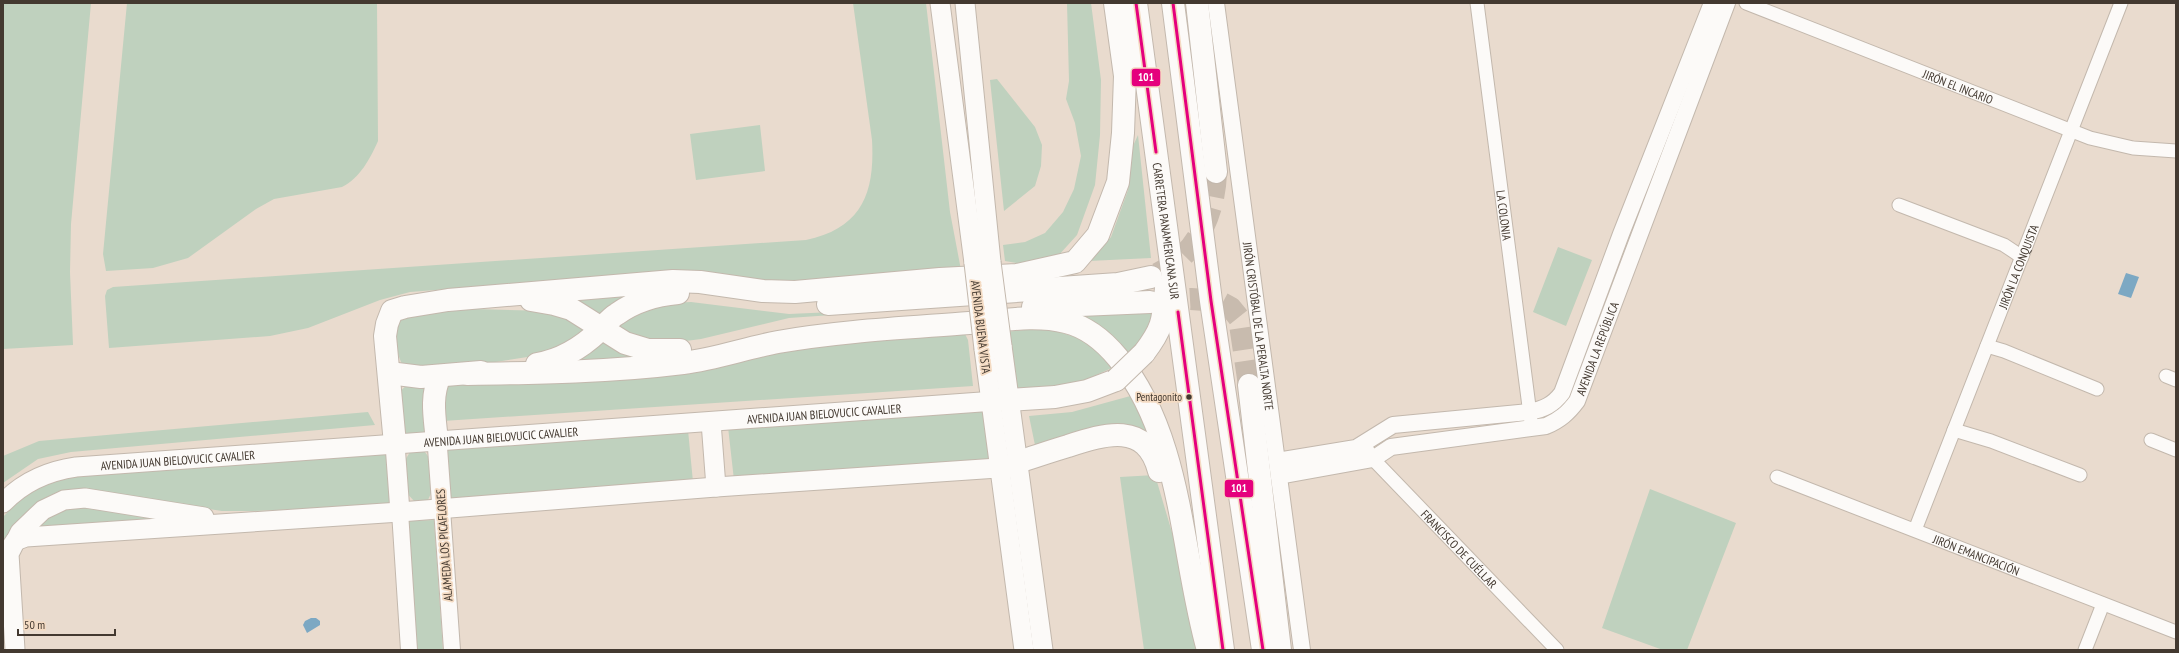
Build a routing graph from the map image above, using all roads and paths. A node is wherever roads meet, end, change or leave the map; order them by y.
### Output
1 (940, 3) edge
2 (965, 3) edge
3 (1115, 3) edge
4 (1136, 3) edge
5 (1173, 3) edge
6 (1197, 3) edge
7 (1216, 3) edge
8 (1477, 3) edge
9 (1712, 3) edge
10 (1727, 3) edge
11 (1746, 3) edge
12 (2121, 3) edge
13 (2070, 131) junction
14 (2176, 151) edge
15 (1216, 172) tunnel mouth
16 (1160, 183) junction
17 (1899, 206) dead end
18 (2022, 257) junction
19 (983, 263) junction
20 (1151, 277) tunnel mouth
21 (448, 300) junction
22 (1150, 302) tunnel mouth
23 (601, 329) junction
24 (1986, 346) junction
25 (389, 373) junction
26 (467, 374) junction
27 (440, 376) junction
28 (1249, 385) tunnel mouth
29 (2097, 389) dead end
30 (1000, 400) junction
31 (1529, 412) junction
32 (711, 422) junction
33 (1532, 428) junction
34 (1954, 430) junction
35 (2151, 440) dead end
36 (436, 441) junction
37 (395, 444) junction
38 (1364, 444) junction
39 (2176, 450) edge
40 (1373, 459) junction
41 (1008, 465) junction
42 (1278, 469) junction
43 (2080, 475) dead end
44 (1777, 477) dead end
45 (716, 487) junction
46 (3, 503) edge
47 (442, 509) junction
48 (400, 512) junction
49 (233, 522) junction
50 (1915, 530) junction
51 (10, 547) junction
52 (2103, 604) junction
53 (2176, 632) edge
54 (1207, 644) edge
55 (15, 650) edge
56 (410, 650) edge
57 (452, 650) edge
58 (1024, 650) edge
59 (1043, 650) edge
60 (1223, 650) edge
61 (1263, 650) edge
62 (1280, 650) edge
63 (1302, 650) edge
64 (1557, 650) edge
65 (2085, 650) edge

1 - 19 main road, AVENIDA BUENA VISTA
2 - 19 main road, AVENIDA BUENA VISTA
3 - 21 highway
4 - 16 highway, CARRETERA PANAMERICANA SUR
5 - 61 highway
6 - 15 highway
7 - 42 street, JIRÓN CRISTÓBAL DE LA PERALTA NORTE
8 - 31 street, LA COLONIA
9 - 31 street, AVENIDA LA REPÚBLICA
10 - 33 street, AVENIDA LA REPÚBLICA
11 - 13 street, JIRÓN EL INCARIO
12 - 13 street, JIRÓN LA CONQUISTA
13 - 14 street, JIRÓN EL INCARIO
13 - 18 street, JIRÓN LA CONQUISTA
16 - 30 highway, bridge
16 - 60 highway, CARRETERA PANAMERICANA SUR
17 - 18 street
18 - 24 street, JIRÓN LA CONQUISTA
19 - 30 main road, AVENIDA BUENA VISTA, bridge
20 - 23 highway
21 - 23 highway
21 - 25 highway
22 - 23 highway
23 - 26 highway
24 - 29 street
24 - 34 street, JIRÓN LA CONQUISTA
25 - 27 highway
25 - 37 highway
26 - 27 highway
26 - 54 highway
27 - 36 highway
28 - 62 highway
30 - 32 main road, AVENIDA JUAN BIELOVUCIC CAVALIER
30 - 41 main road, AVENIDA BUENA VISTA
31 - 33 street, LA COLONIA
31 - 38 street, AVENIDA LA REPÚBLICA
32 - 36 main road, AVENIDA JUAN BIELOVUCIC CAVALIER
32 - 45 main road
33 - 40 street, AVENIDA LA REPÚBLICA
34 - 43 street
34 - 50 street, JIRÓN LA CONQUISTA
35 - 39 street
36 - 37 main road, AVENIDA JUAN BIELOVUCIC CAVALIER
36 - 47 main road, ALAMEDA LOS PICAFLORES
37 - 46 main road, AVENIDA JUAN BIELOVUCIC CAVALIER
37 - 48 main road
38 - 40 street, FRANCISCO DE CUÉLLAR
38 - 42 street, AVENIDA LA REPÚBLICA
40 - 42 street, AVENIDA LA REPÚBLICA
40 - 64 street, FRANCISCO DE CUÉLLAR
41 - 45 main road
41 - 54 highway
41 - 58 main road, AVENIDA BUENA VISTA
41 - 59 main road, AVENIDA BUENA VISTA
42 - 63 street, JIRÓN CRISTÓBAL DE LA PERALTA NORTE
44 - 50 street, JIRÓN EMANCIPACIÓN
45 - 47 main road
47 - 48 main road
47 - 57 street, ALAMEDA LOS PICAFLORES
48 - 49 main road
48 - 56 street
49 - 51 main road
49 - 51 main road
50 - 52 street, JIRÓN EMANCIPACIÓN
51 - 55 main road
52 - 53 street, JIRÓN EMANCIPACIÓN
52 - 65 street

